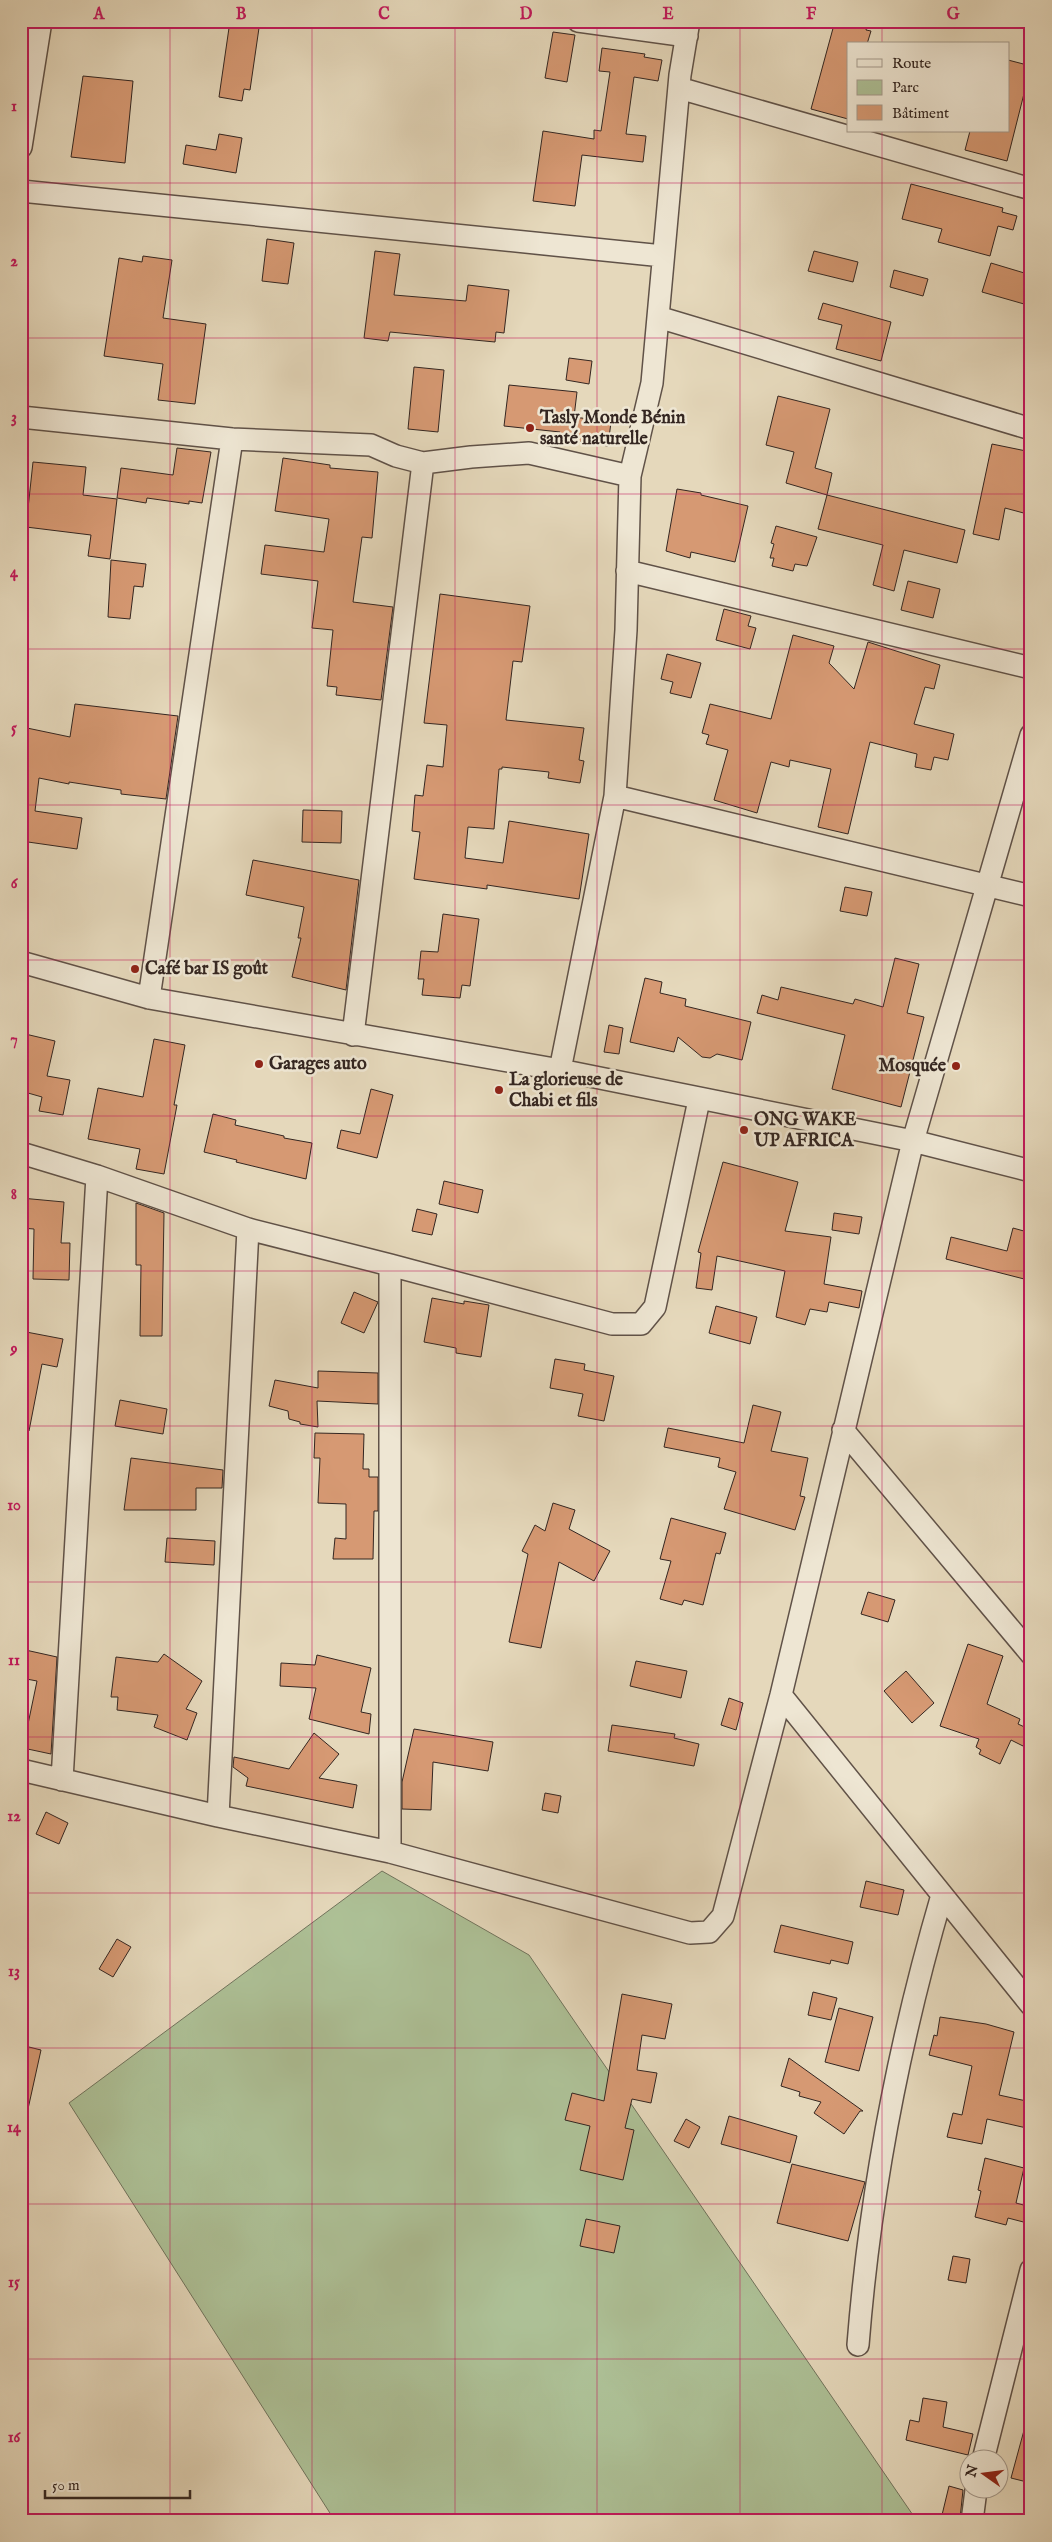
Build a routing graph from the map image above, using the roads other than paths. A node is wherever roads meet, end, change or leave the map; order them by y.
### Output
1 (40, 21) edge
2 (578, 21) edge
3 (688, 28) edge
4 (679, 88) junction
5 (21, 147) edge
6 (1031, 189) edge
7 (21, 191) edge
8 (663, 256) junction
9 (658, 317) junction
10 (21, 417) edge
11 (1031, 429) edge
12 (232, 439) junction
13 (423, 463) junction
14 (630, 476) junction
15 (627, 571) junction
16 (1031, 668) edge
17 (1031, 735) edge
18 (615, 796) junction
19 (988, 884) junction
20 (1031, 896) edge
21 (21, 962) edge
22 (149, 998) junction
23 (353, 1035) junction
24 (560, 1070) junction
25 (699, 1100) junction
26 (913, 1141) junction
27 (21, 1153) edge
28 (1031, 1171) edge
29 (97, 1176) junction
30 (248, 1229) junction
31 (390, 1264) junction
32 (843, 1430) junction
33 (1031, 1654) edge
34 (780, 1695) junction
35 (21, 1770) edge
36 (62, 1780) junction
37 (218, 1816) junction
38 (390, 1852) junction
39 (942, 1895) junction
40 (1031, 2005) edge
41 (1031, 2270) edge
42 (858, 2345) dead end
43 (986, 2450) edge
44 (975, 2500) edge
45 (972, 2521) edge

1 - 5 street
2 - 3 street
3 - 4 street
4 - 6 street
4 - 8 street
7 - 8 street
8 - 9 street
9 - 11 street
9 - 14 street
10 - 12 street
12 - 13 street
12 - 22 street
13 - 14 street
13 - 23 street
14 - 15 street
15 - 16 street
15 - 18 street
17 - 19 street
18 - 19 street
18 - 24 street
19 - 20 street
19 - 26 street
21 - 22 street
22 - 23 street
23 - 24 street
24 - 25 street
25 - 26 street
25 - 31 street
26 - 28 street
26 - 32 street
27 - 29 street
29 - 30 street
29 - 36 street
30 - 31 street
30 - 37 street
31 - 38 street
32 - 33 street
32 - 34 street
34 - 38 street
34 - 39 street
35 - 36 street
36 - 37 street
37 - 38 street
39 - 40 street
39 - 42 street
41 - 43 street
44 - 45 street

